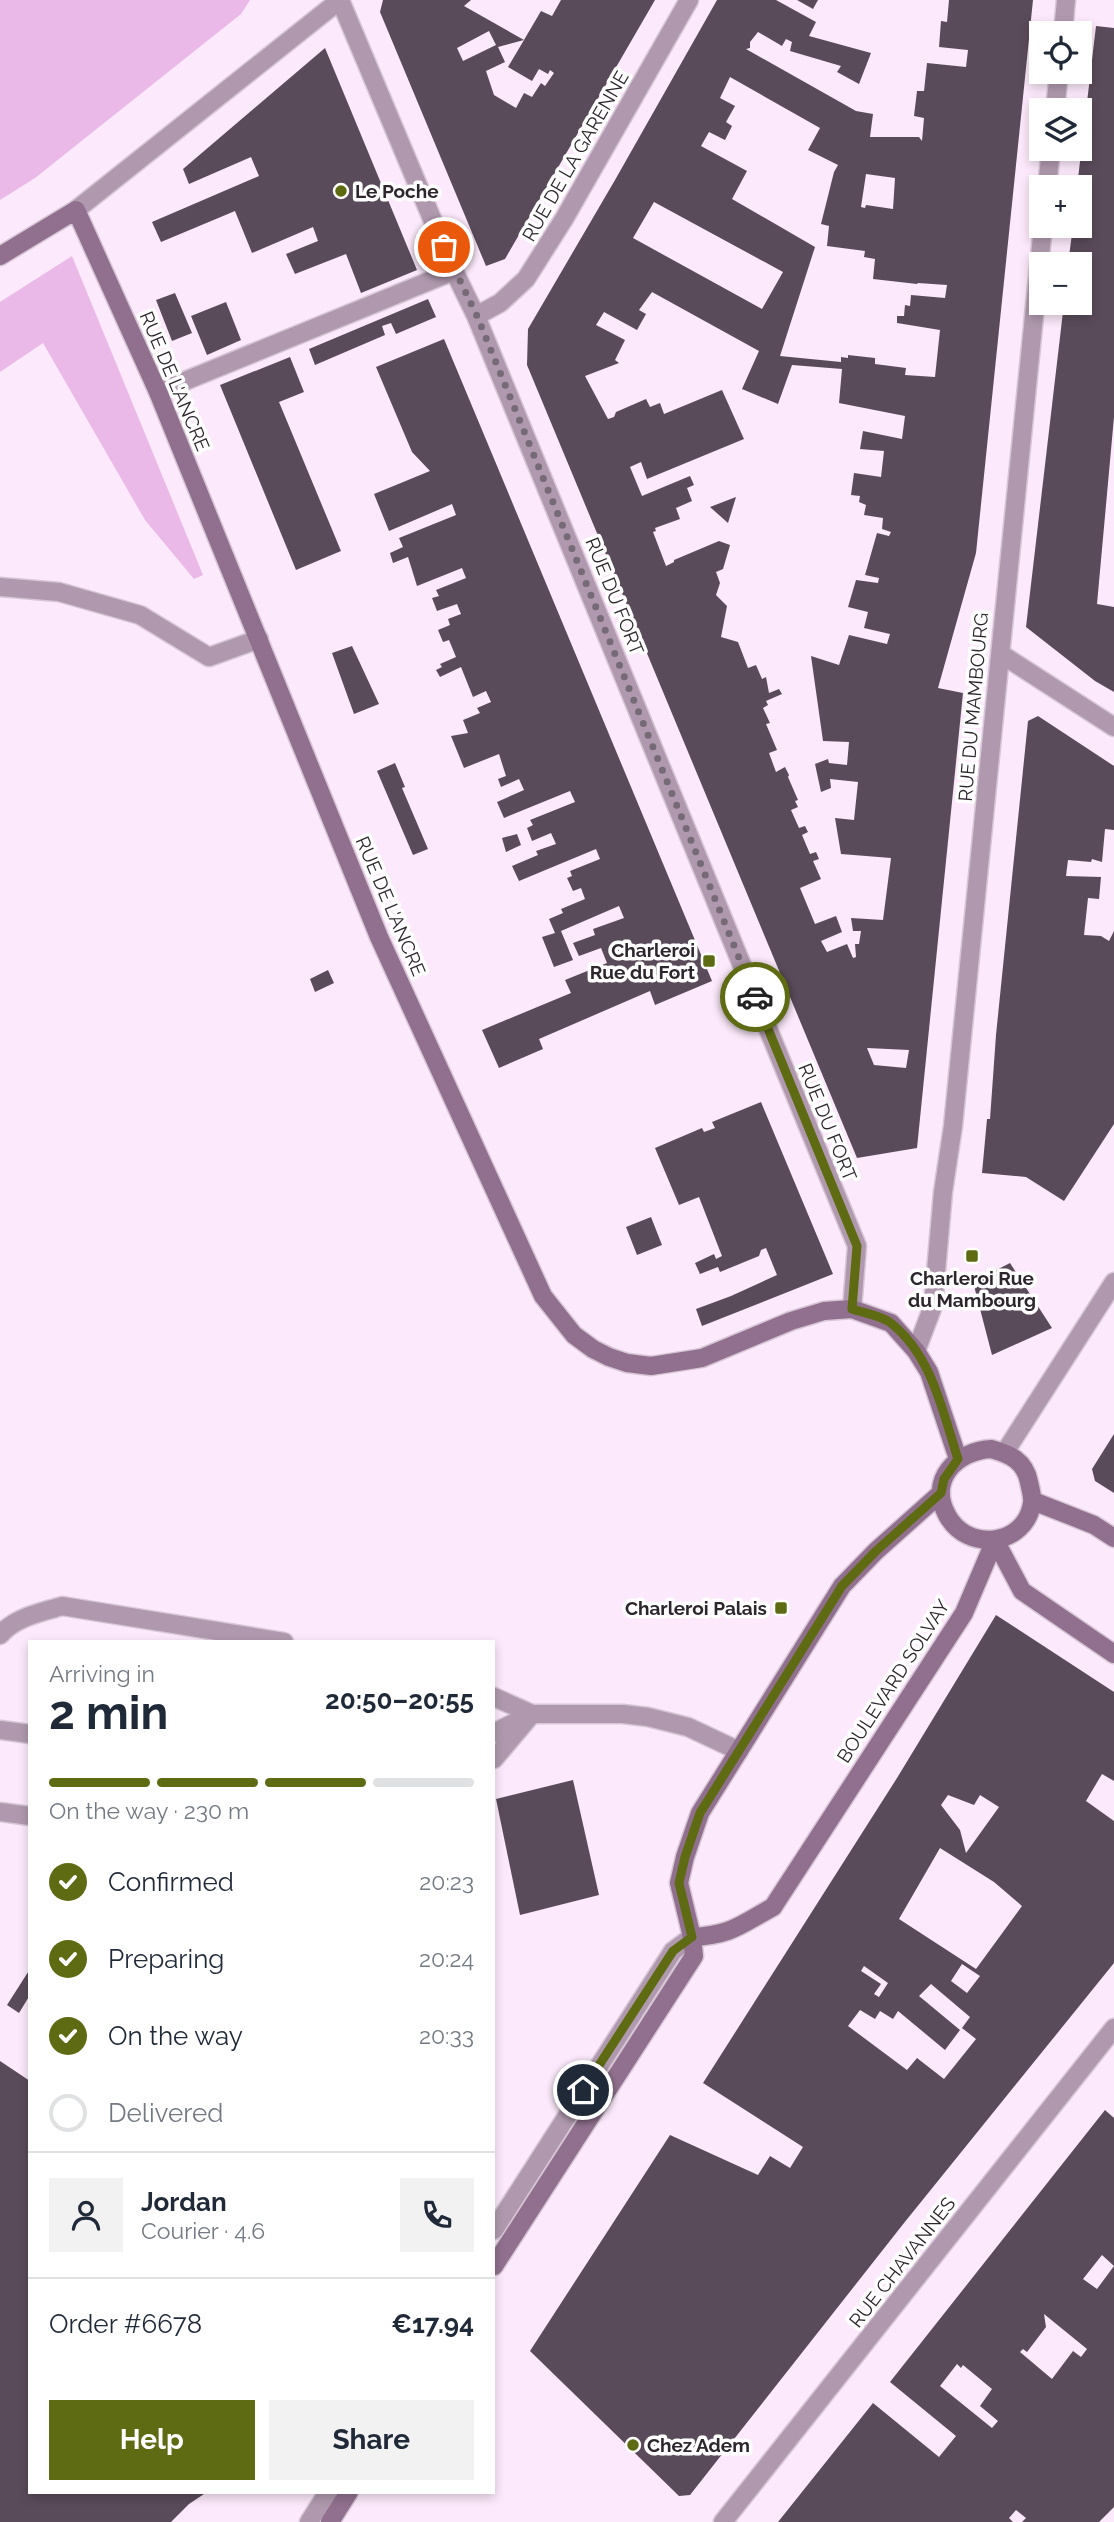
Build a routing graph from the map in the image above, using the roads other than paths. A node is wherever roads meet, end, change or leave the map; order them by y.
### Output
1 (340, 0) edge
2 (690, 0) edge
3 (1066, 0) edge
4 (1064, 21) edge
5 (76, 210) junction
6 (1042, 238) edge
7 (0, 256) edge
8 (454, 271) junction
9 (477, 316) junction
10 (158, 392) junction
11 (0, 587) edge
12 (259, 639) junction
13 (1001, 654) junction
14 (1114, 727) edge
15 (1114, 1282) edge
16 (852, 1309) junction
17 (916, 1351) junction
18 (1005, 1452) junction
19 (958, 1459) junction
20 (941, 1493) junction
21 (1033, 1501) junction
22 (1114, 1538) edge
23 (995, 1540) junction
24 (0, 1635) edge
25 (272, 1640) edge
26 (1114, 1654) edge
27 (495, 1697) edge
28 (532, 1714) junction
29 (0, 1730) edge
30 (495, 1732) edge
31 (28, 1734) edge
32 (739, 1751) junction
33 (495, 1758) edge
34 (0, 1812) edge
35 (28, 1816) edge
36 (692, 1937) junction
37 (1114, 2028) edge
38 (495, 2228) edge
39 (495, 2264) edge
40 (327, 2494) edge
41 (348, 2494) edge
42 (309, 2522) edge
43 (330, 2522) edge
44 (723, 2522) edge

1 - 5 street
1 - 8 street, RUE DU FORT
2 - 9 street, RUE DE LA GARENNE
3 - 4 street
5 - 7 street
5 - 10 street, RUE DE L'ANCRE
6 - 13 street, RUE DU MAMBOURG
8 - 9 street, RUE DU FORT
8 - 10 street
9 - 16 street, RUE DU FORT
10 - 12 street, RUE DE L'ANCRE
11 - 12 street
12 - 16 street, RUE DE L'ANCRE
13 - 14 street
13 - 17 street, RUE DU MAMBOURG
15 - 18 street
16 - 17 street
17 - 19 street
18 - 19 street
18 - 21 street
19 - 20 street
20 - 23 street
20 - 32 street
21 - 22 street
21 - 23 street
23 - 26 street
23 - 36 street, BOULEVARD SOLVAY
24 - 25 street
27 - 28 street
28 - 30 street
28 - 32 street
28 - 33 street
29 - 31 street
32 - 36 street
34 - 35 street
36 - 38 street
36 - 39 street
37 - 44 street, RUE CHAVANNES
40 - 42 street
41 - 43 street

